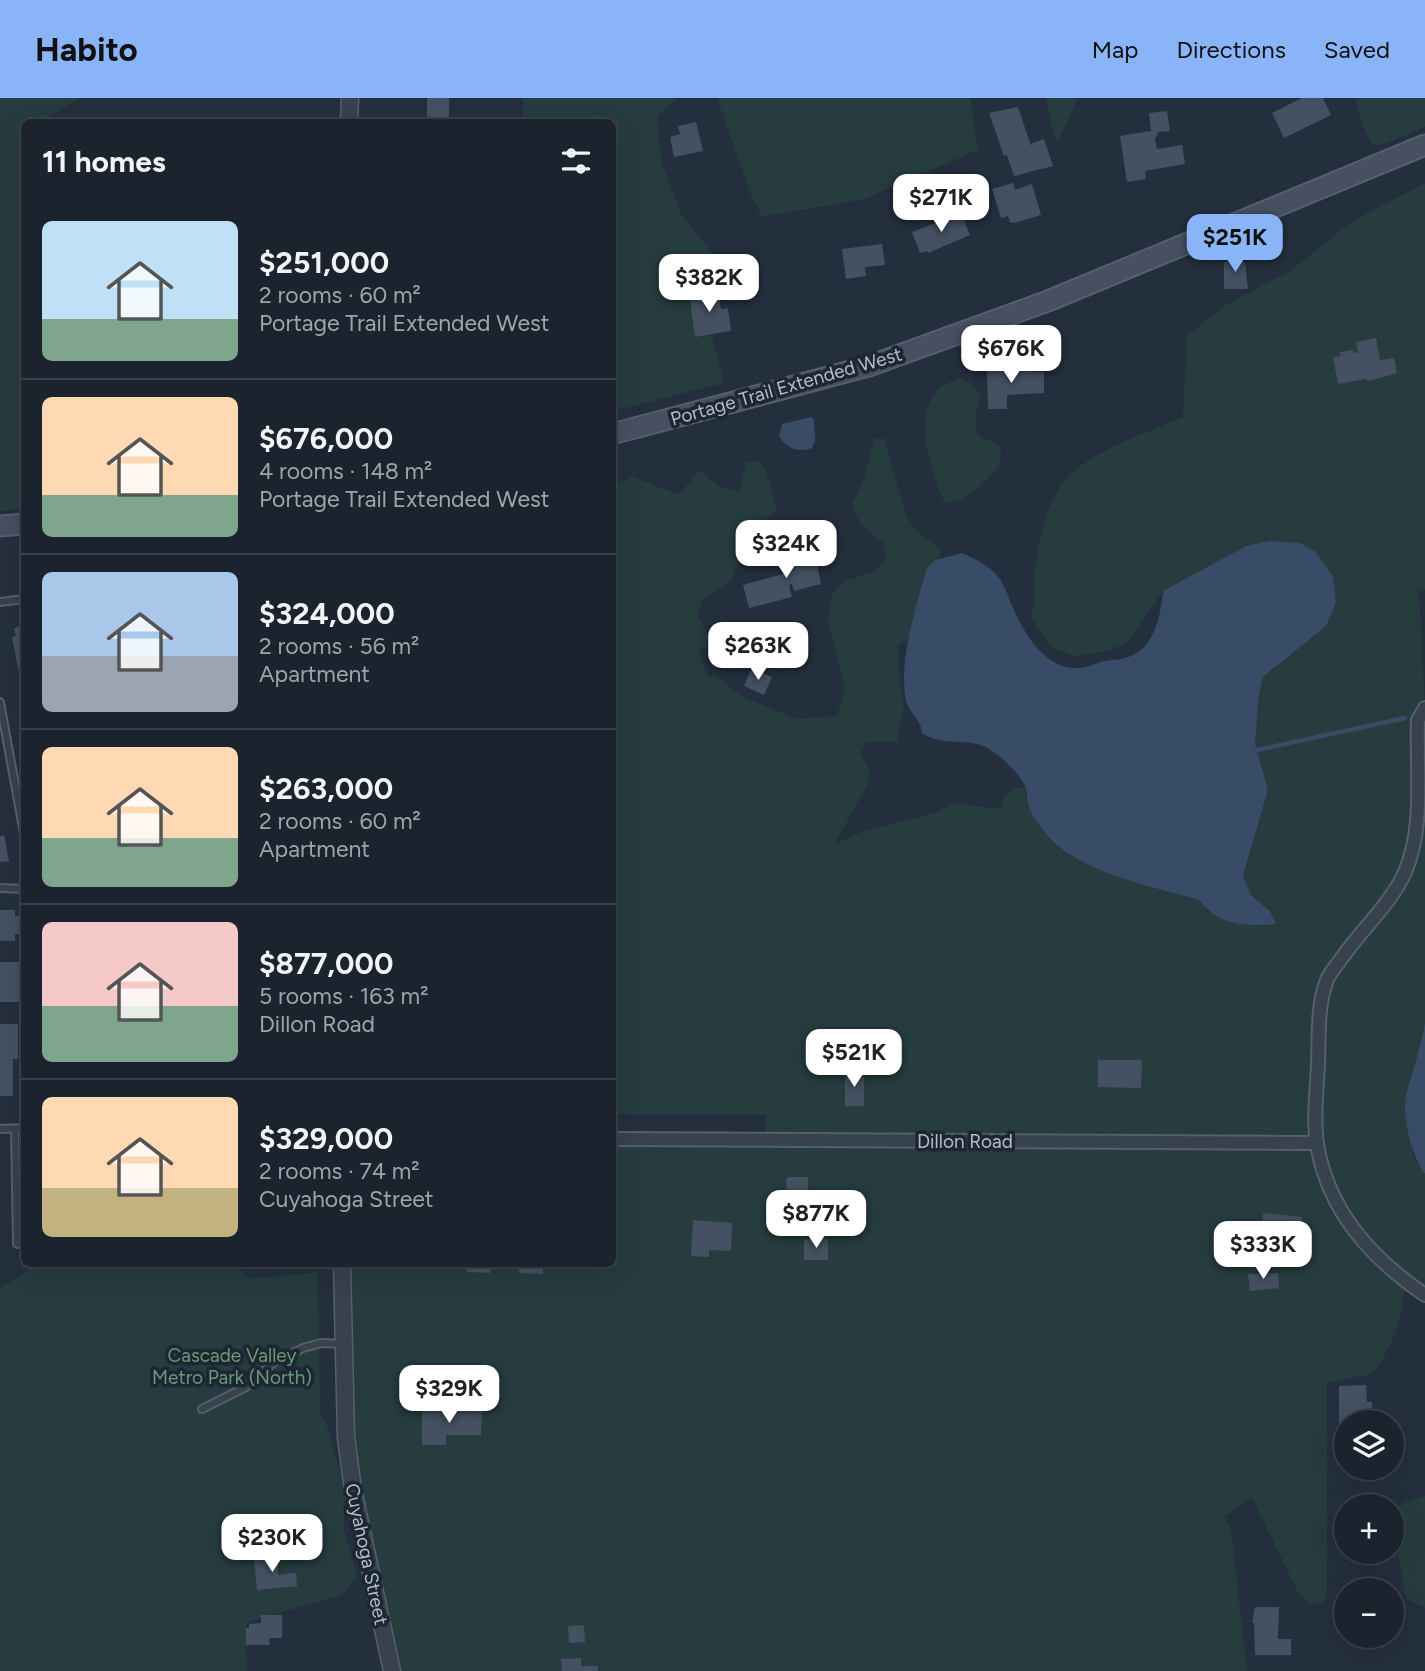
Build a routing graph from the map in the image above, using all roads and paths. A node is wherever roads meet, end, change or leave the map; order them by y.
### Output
1 (349, 98) edge
2 (349, 119) edge
3 (1425, 145) edge
4 (616, 433) edge
5 (21, 524) edge
6 (0, 526) edge
7 (21, 599) edge
8 (0, 601) edge
9 (0, 702) edge
10 (1425, 708) edge
11 (21, 818) edge
12 (0, 888) edge
13 (21, 888) edge
14 (21, 1128) edge
15 (0, 1129) edge
16 (15, 1129) junction
17 (616, 1139) edge
18 (1317, 1143) junction
19 (17, 1244) dead end
20 (342, 1267) edge
21 (1425, 1295) edge
22 (343, 1344) junction
23 (202, 1409) dead end
24 (392, 1671) edge

1 - 2 street
3 - 4 main road, Portage Trail Extended West
5 - 6 main road
7 - 8 lane
9 - 11 lane
10 - 18 street
12 - 13 lane
14 - 16 lane
15 - 16 lane
16 - 19 lane
17 - 18 street, Dillon Road
18 - 21 street
20 - 22 street, Cuyahoga Street
22 - 23 lane
22 - 24 street, Cuyahoga Street

